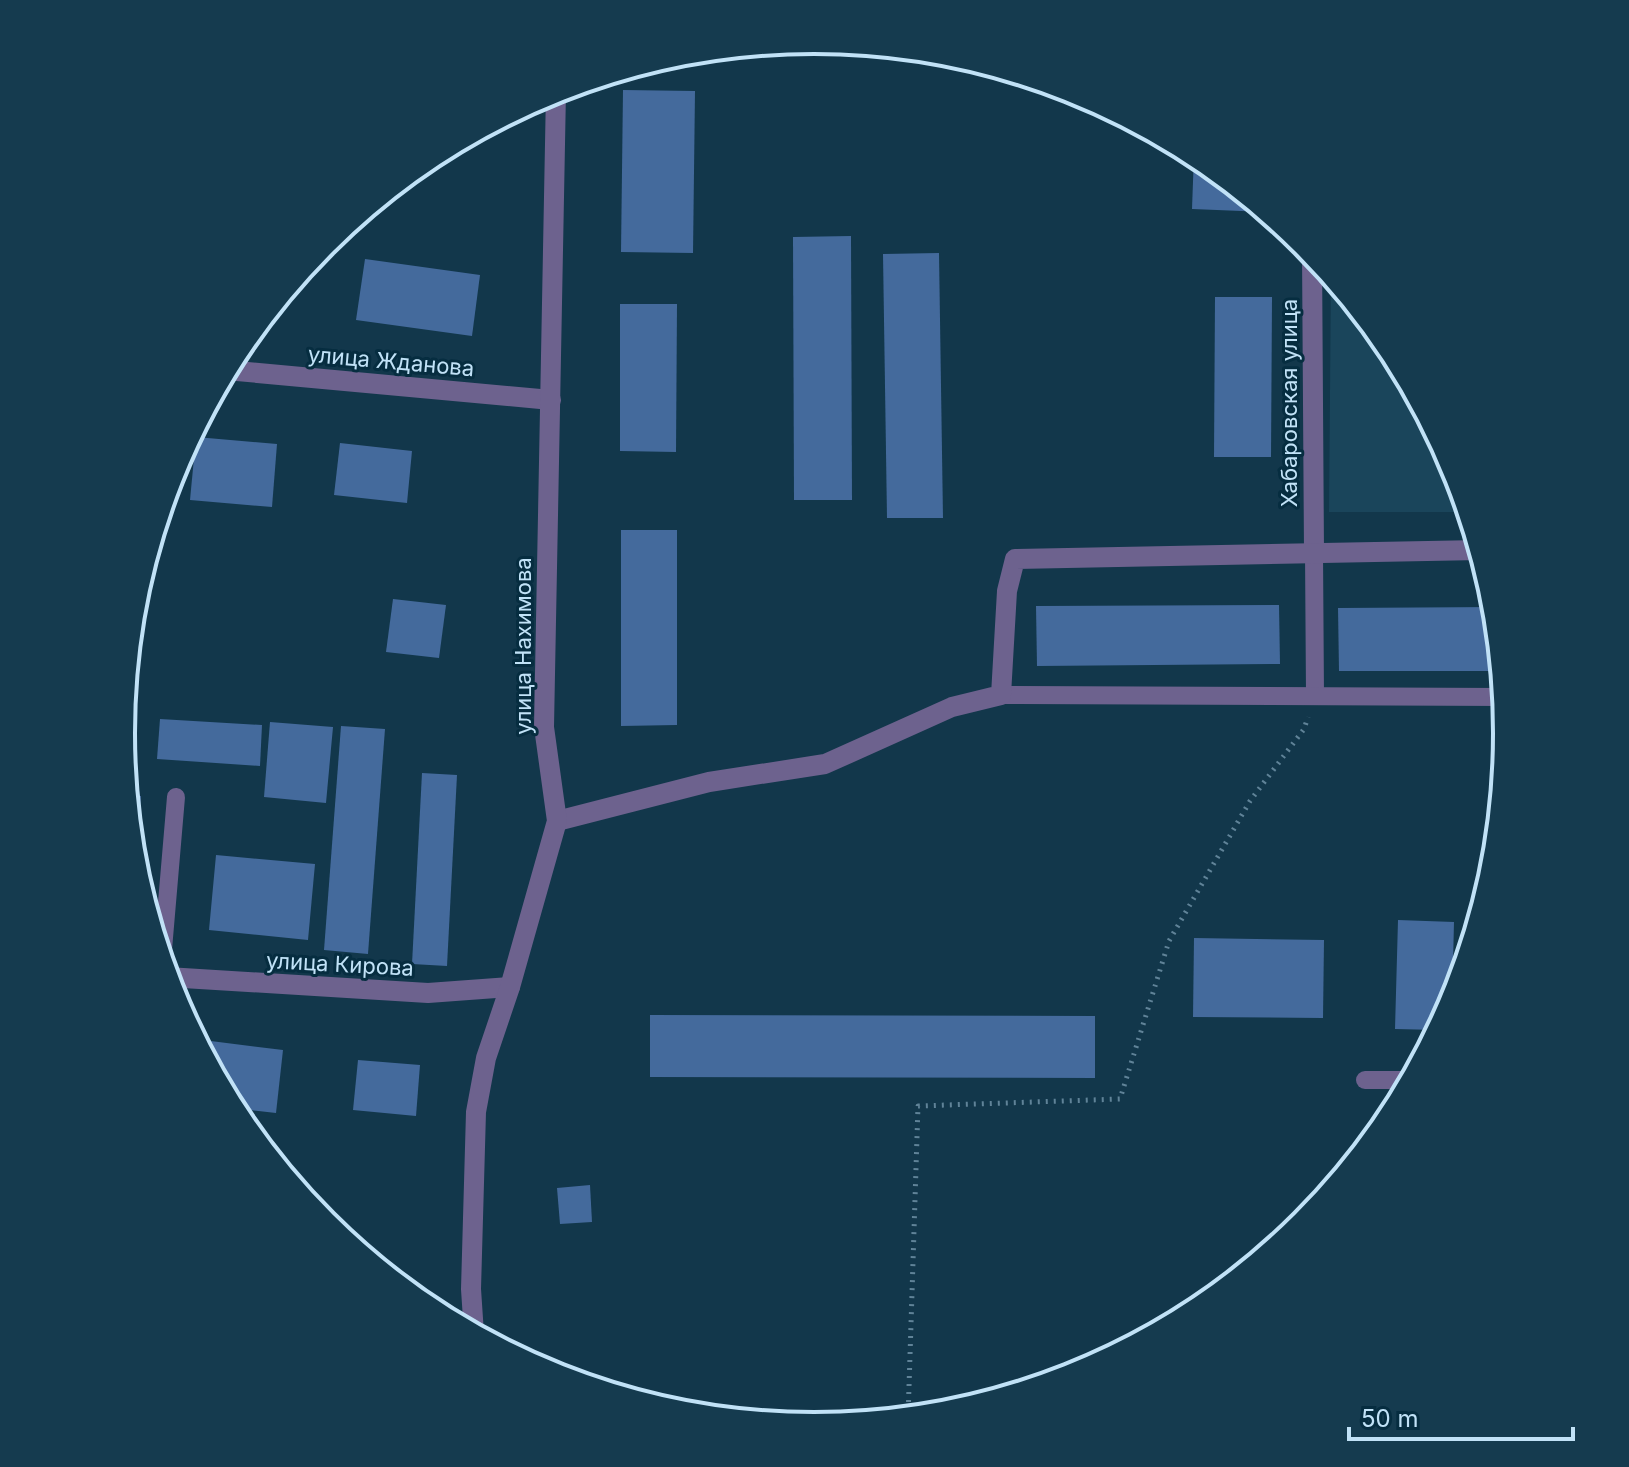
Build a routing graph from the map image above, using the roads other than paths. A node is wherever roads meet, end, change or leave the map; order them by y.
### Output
1 (556, 105) edge
2 (1312, 271) edge
3 (240, 371) edge
4 (551, 400) junction
5 (1469, 550) edge
6 (1314, 553) junction
7 (1001, 695) junction
8 (1315, 696) junction
9 (1493, 697) edge
10 (176, 797) dead end
11 (557, 821) junction
12 (165, 931) edge
13 (181, 978) edge
14 (510, 987) junction
15 (1365, 1080) dead end
16 (1399, 1080) edge
17 (473, 1321) edge

1 - 4 street, улица Нахимова
2 - 6 street, Хабаровская улица
3 - 4 street, улица Жданова
4 - 11 street, улица Нахимова
5 - 6 street
6 - 7 street
6 - 8 lane
7 - 8 lane
7 - 11 street
8 - 9 lane
10 - 12 lane
11 - 14 street, улица Нахимова
13 - 14 street, улица Кирова
14 - 17 street, улица Нахимова
15 - 16 lane

